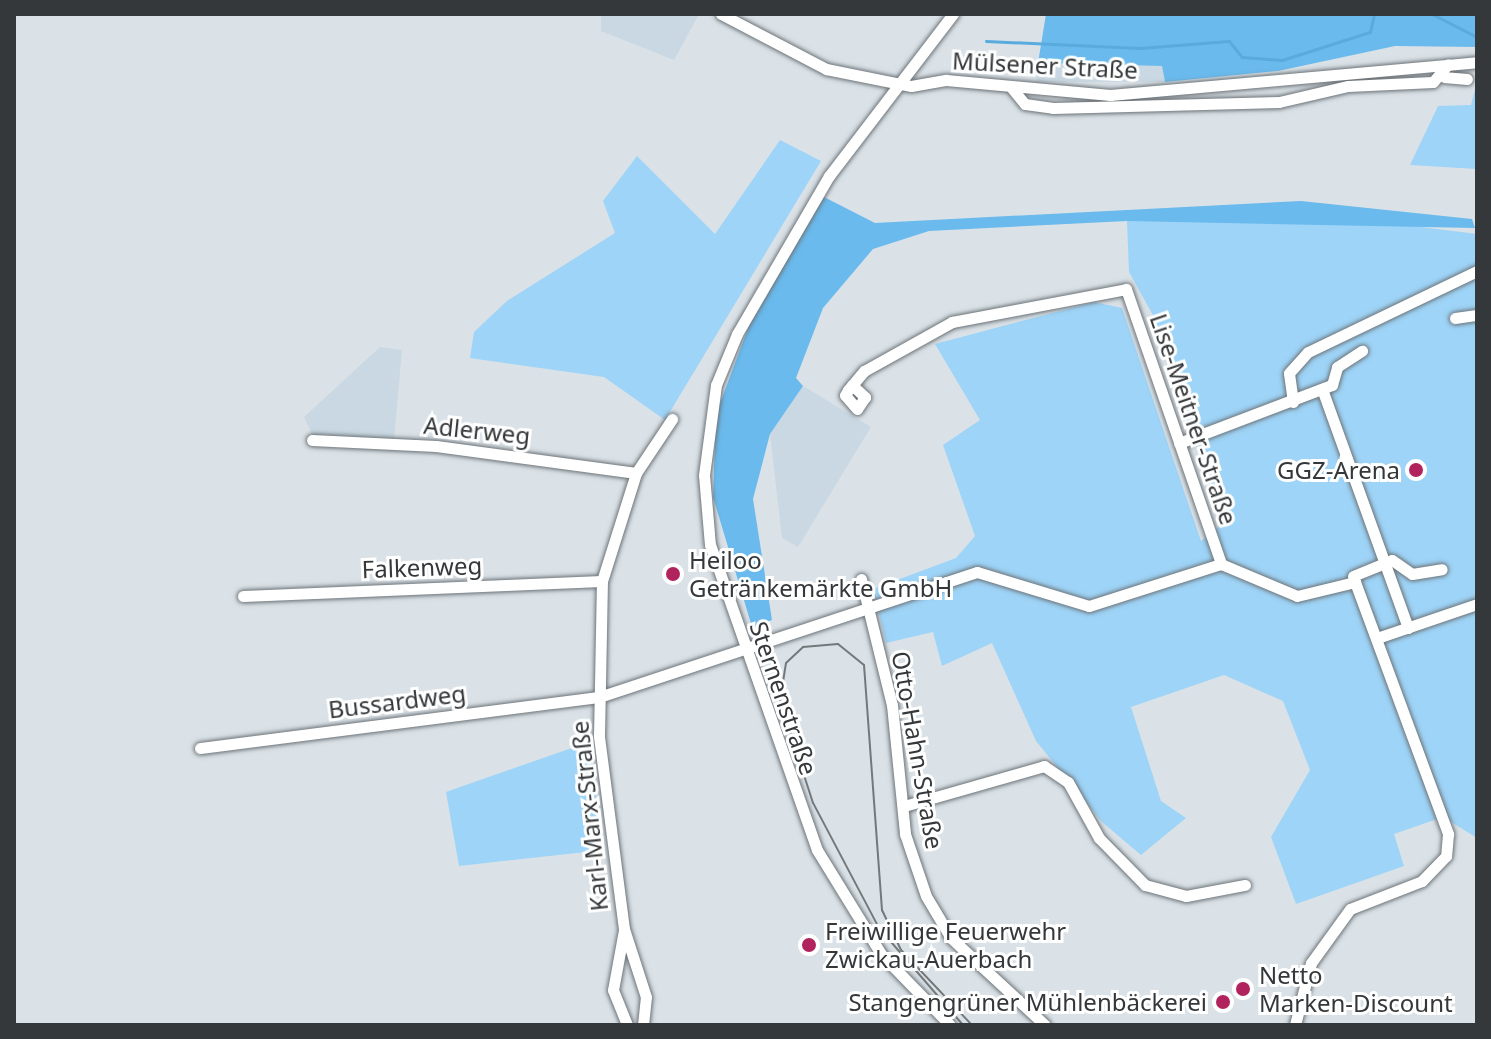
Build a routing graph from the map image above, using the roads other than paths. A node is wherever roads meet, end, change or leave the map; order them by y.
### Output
1 (721, 14) edge
2 (953, 14) edge
3 (1477, 62) edge
4 (1448, 64) junction
5 (1444, 77) junction
6 (1467, 79) dead end
7 (896, 84) junction
8 (1011, 87) junction
9 (1477, 271) edge
10 (1477, 315) edge
11 (1455, 318) dead end
12 (1362, 351) dead end
13 (852, 385) dead end
14 (1322, 389) junction
15 (1293, 402) junction
16 (672, 419) dead end
17 (312, 440) dead end
18 (1179, 443) junction
19 (636, 473) junction
20 (1221, 564) junction
21 (1386, 564) junction
22 (1442, 569) dead end
23 (861, 579) dead end
24 (1354, 579) junction
25 (602, 581) junction
26 (243, 596) dead end
27 (1477, 604) edge
28 (869, 607) junction
29 (1408, 628) junction
30 (1377, 638) junction
31 (744, 652) junction
32 (599, 697) junction
33 (200, 748) dead end
34 (904, 806) junction
35 (1245, 885) dead end
36 (624, 929) junction
37 (627, 1025) edge
38 (643, 1025) edge
39 (950, 1025) edge
40 (1045, 1025) edge
41 (1295, 1025) edge

1 - 7 street, Mülsener Straße
2 - 7 street, Sternenstraße
3 - 4 street, Mülsener Straße
4 - 5 street
4 - 8 street, Mülsener Straße
5 - 6 street
5 - 8 street
7 - 8 street, Mülsener Straße
7 - 31 street, Sternenstraße
9 - 15 street
10 - 11 street
12 - 14 street
13 - 18 street, Lise-Meitner-Straße
14 - 15 street
14 - 21 street
15 - 18 street
16 - 19 street, Karl-Marx-Straße
17 - 19 street, Adlerweg
18 - 20 street, Lise-Meitner-Straße
19 - 25 street, Karl-Marx-Straße
20 - 24 street
20 - 28 street, Bussardweg
21 - 22 street
21 - 24 street
21 - 29 street
23 - 28 street, Otto-Hahn-Straße
24 - 30 street
25 - 26 street, Falkenweg
25 - 32 street, Karl-Marx-Straße
27 - 29 street
28 - 31 street, Bussardweg
28 - 34 street, Otto-Hahn-Straße
29 - 30 street
30 - 41 street
31 - 32 street, Bussardweg
31 - 39 street, Sternenstraße
32 - 33 street, Bussardweg
32 - 36 street, Karl-Marx-Straße
34 - 35 street
34 - 40 street, Otto-Hahn-Straße
36 - 37 street, Karl-Marx-Straße
36 - 38 street, Karl-Marx-Straße

